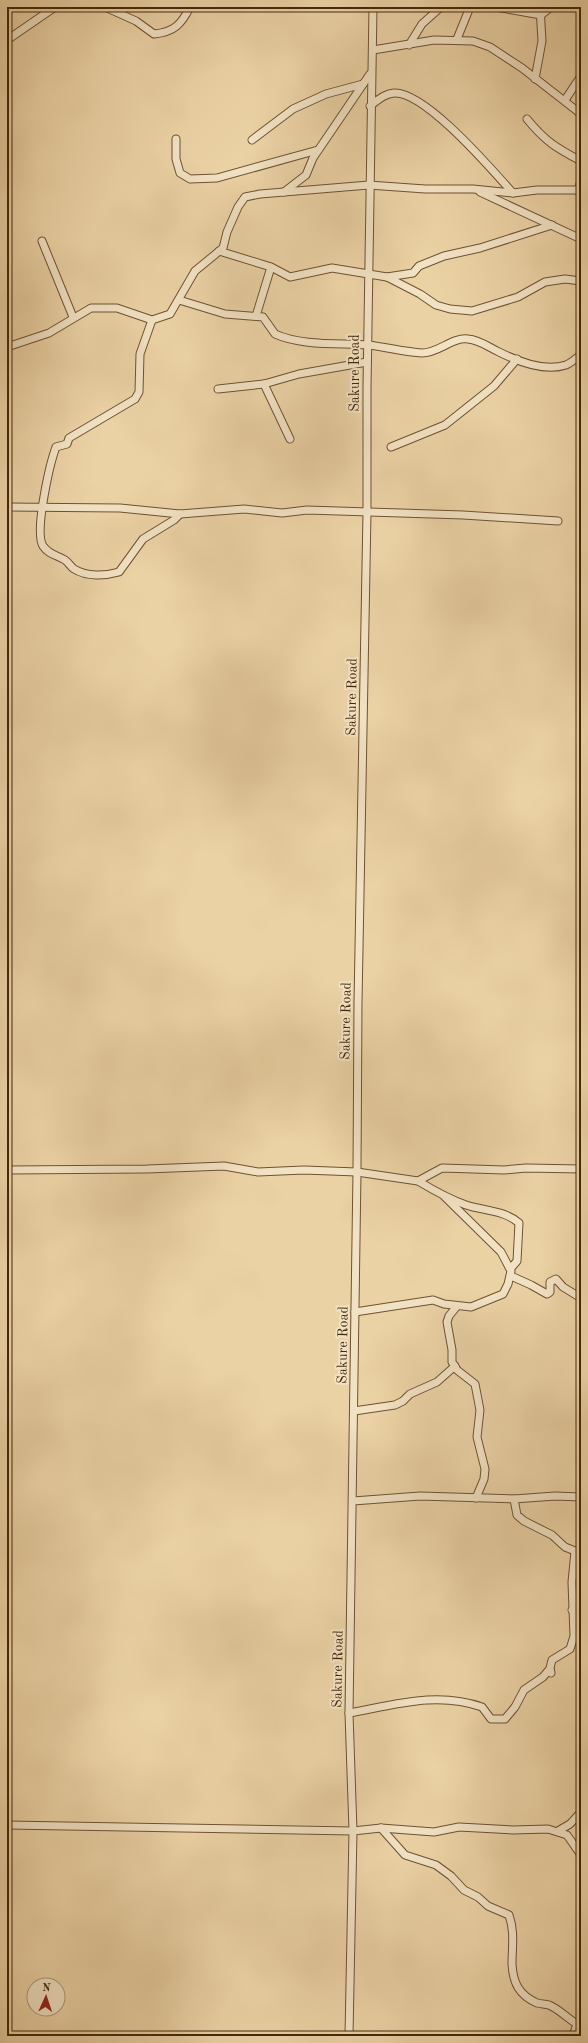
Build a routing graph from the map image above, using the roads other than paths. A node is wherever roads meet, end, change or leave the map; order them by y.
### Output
1 (56, 7) edge
2 (106, 7) edge
3 (190, 7) edge
4 (372, 7) edge
5 (441, 7) edge
6 (470, 7) edge
7 (496, 7) edge
8 (540, 7) edge
9 (551, 7) edge
10 (119, 9) edge
11 (541, 15) junction
12 (457, 39) junction
13 (7, 40) edge
14 (409, 45) junction
15 (373, 50) junction
16 (371, 74) junction
17 (581, 76) edge
18 (535, 79) junction
19 (363, 84) junction
20 (565, 100) junction
21 (370, 106) junction
22 (581, 114) edge
23 (527, 119) dead end
24 (176, 139) dead end
25 (252, 140) dead end
26 (318, 150) junction
27 (581, 160) edge
28 (581, 180) edge
29 (369, 185) junction
30 (473, 189) junction
31 (580, 190) edge
32 (284, 192) junction
33 (513, 193) junction
34 (552, 225) junction
35 (581, 239) edge
36 (42, 241) dead end
37 (219, 251) junction
38 (271, 267) junction
39 (368, 273) junction
40 (387, 277) junction
41 (581, 281) edge
42 (179, 300) junction
43 (256, 316) junction
44 (73, 317) junction
45 (152, 320) junction
46 (367, 345) junction
47 (7, 347) edge
48 (581, 355) edge
49 (517, 359) junction
50 (367, 362) junction
51 (264, 384) junction
52 (218, 389) dead end
53 (290, 439) dead end
54 (391, 447) dead end
55 (43, 506) junction
56 (7, 507) edge
57 (367, 512) junction
58 (180, 514) junction
59 (558, 520) dead end
60 (581, 1169) edge
61 (7, 1170) edge
62 (358, 1172) junction
63 (418, 1181) junction
64 (444, 1196) junction
65 (511, 1268) junction
66 (511, 1276) junction
67 (581, 1298) edge
68 (457, 1306) junction
69 (356, 1312) junction
70 (455, 1366) junction
71 (354, 1411) junction
72 (581, 1497) edge
73 (476, 1498) junction
74 (514, 1499) junction
75 (353, 1501) junction
76 (572, 1610) junction
77 (581, 1616) edge
78 (349, 1713) junction
79 (581, 1812) edge
80 (7, 1825) edge
81 (381, 1828) junction
82 (353, 1831) junction
83 (558, 1831) junction
84 (581, 1855) edge
85 (348, 2036) edge
86 (573, 2036) edge

1 - 13 street
2 - 10 street
3 - 10 street
4 - 15 street, Sakure Road
5 - 14 street
6 - 12 street
7 - 11 street
8 - 11 street
9 - 11 street
11 - 18 street
12 - 14 street
12 - 18 street
14 - 15 street
15 - 16 street, Sakure Road
16 - 19 street
16 - 21 street, Sakure Road
17 - 20 street
18 - 20 street
19 - 25 street
19 - 26 street
20 - 22 street
21 - 29 street, Sakure Road
21 - 33 street
23 - 27 street
24 - 26 street
26 - 32 street
28 - 31 street
29 - 30 street
29 - 32 street
29 - 39 street, Sakure Road
30 - 33 street
30 - 34 street
31 - 33 street
32 - 37 street
34 - 35 street
34 - 40 street
36 - 44 street
37 - 38 street
37 - 42 street
38 - 39 street
38 - 43 street
39 - 40 street
39 - 46 street, Sakure Road
40 - 41 street
42 - 43 street
42 - 45 street
43 - 46 street
44 - 45 street
44 - 47 street
45 - 55 street
46 - 49 street
46 - 50 street, Sakure Road
48 - 49 street
49 - 54 street
50 - 51 street
50 - 57 street, Sakure Road
51 - 52 street
51 - 53 street
55 - 56 street
55 - 58 street
55 - 58 street
57 - 58 street
57 - 59 street
57 - 62 street, Sakure Road
60 - 63 street
61 - 62 street
62 - 63 street
62 - 69 street, Sakure Road
63 - 64 street
64 - 65 street
64 - 65 street
65 - 66 street
66 - 67 street
66 - 68 street
68 - 69 street
68 - 70 street
69 - 71 street, Sakure Road
70 - 71 street
70 - 73 street
71 - 75 street, Sakure Road
72 - 74 street
73 - 74 street
73 - 75 street
74 - 76 street
75 - 78 street, Sakure Road
76 - 77 street
76 - 78 street
78 - 82 street, Sakure Road
79 - 83 street
80 - 82 street
81 - 82 street
81 - 83 street
81 - 86 street
82 - 85 street, Sakure Road
83 - 84 street

